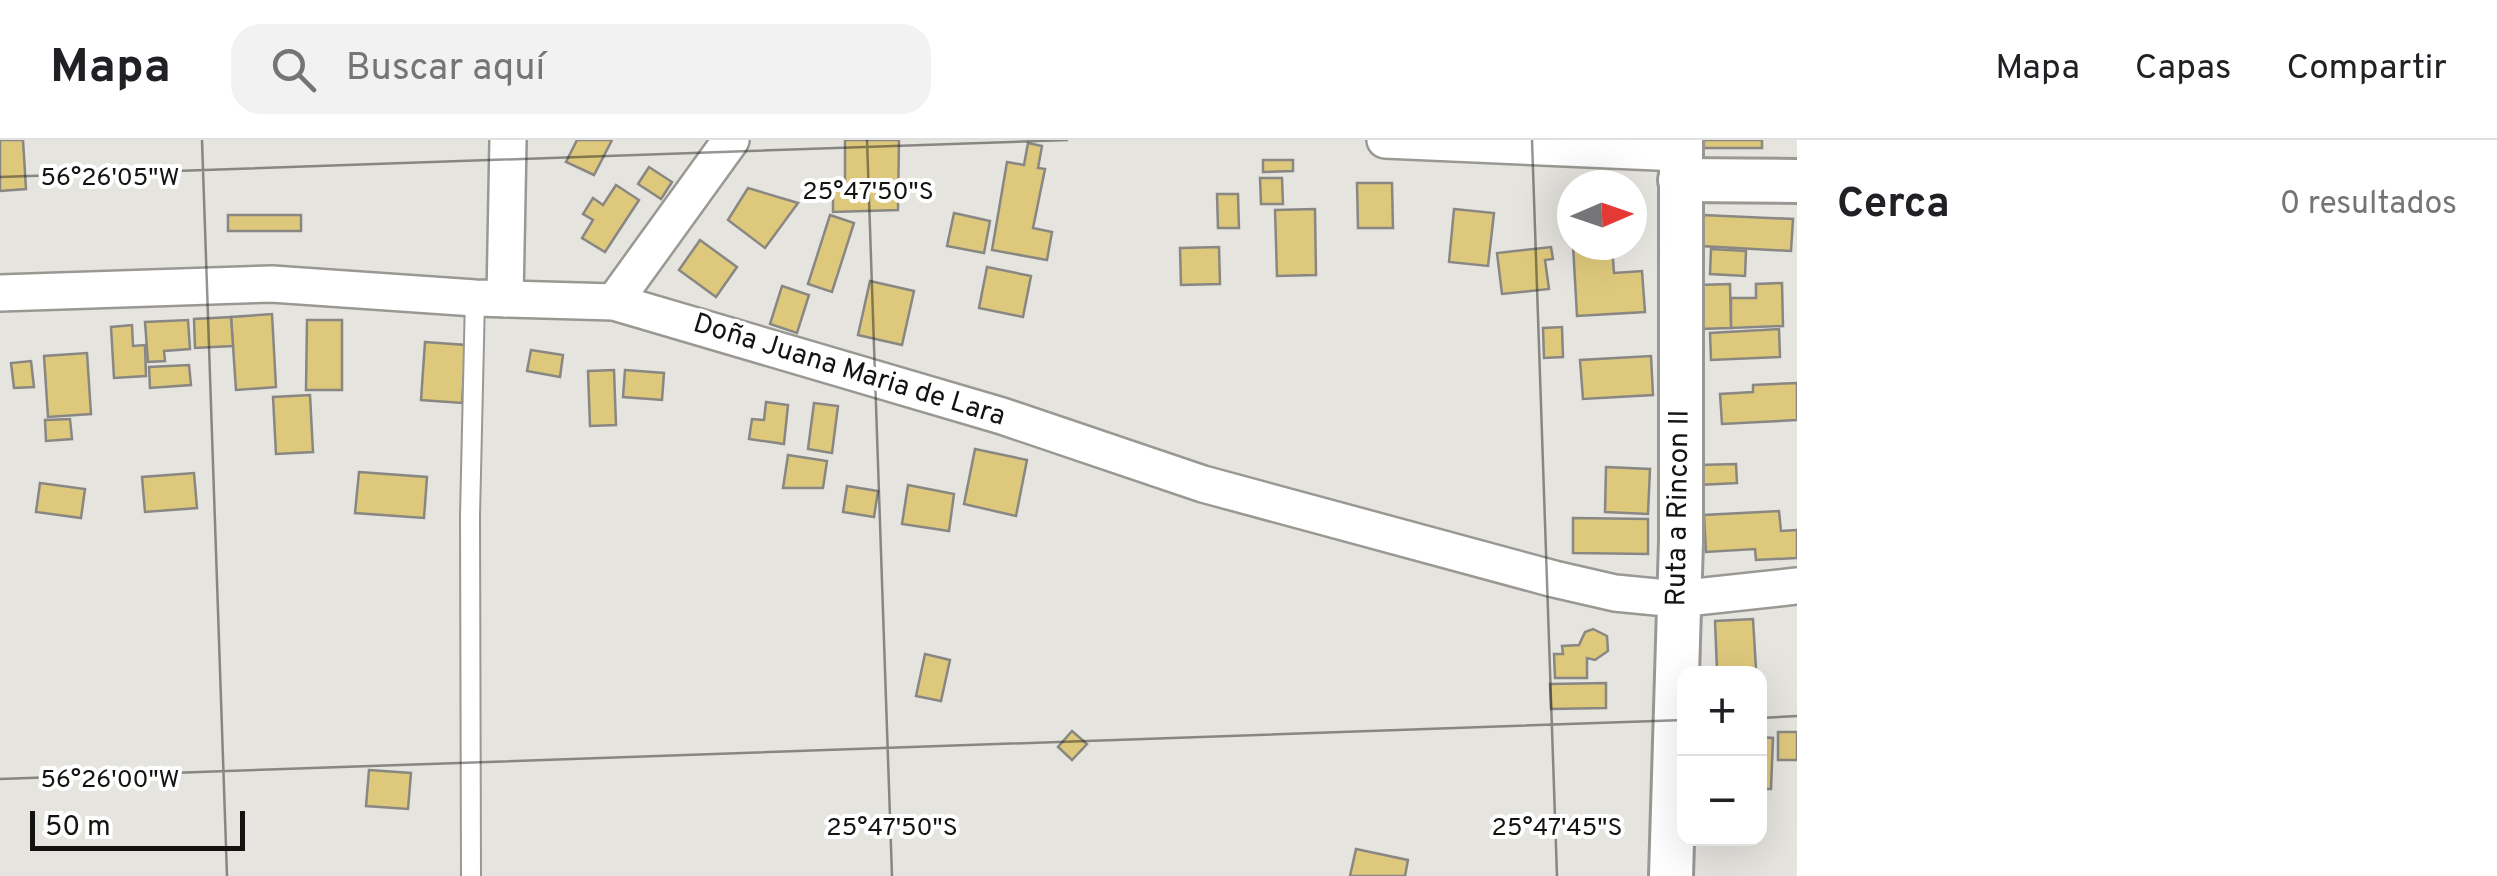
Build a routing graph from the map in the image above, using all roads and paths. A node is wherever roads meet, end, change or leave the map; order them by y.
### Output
1 (508, 140) edge
2 (731, 140) edge
3 (1385, 140) edge
4 (1680, 158) edge
5 (1797, 181) edge
6 (0, 293) edge
7 (490, 299) junction
8 (614, 302) junction
9 (1797, 586) edge
10 (1677, 598) junction
11 (470, 876) edge
12 (1671, 876) edge

1 - 7 street
2 - 8 street
3 - 4 street
4 - 5 street
4 - 10 street, Ruta a Rincon II
6 - 7 street, Doña Juana Maria de Lara
7 - 8 street, Doña Juana Maria de Lara
7 - 11 lane
8 - 10 street, Doña Juana Maria de Lara
9 - 10 street, Doña Juana Maria de Lara
10 - 12 street, Ruta a Rincon II

